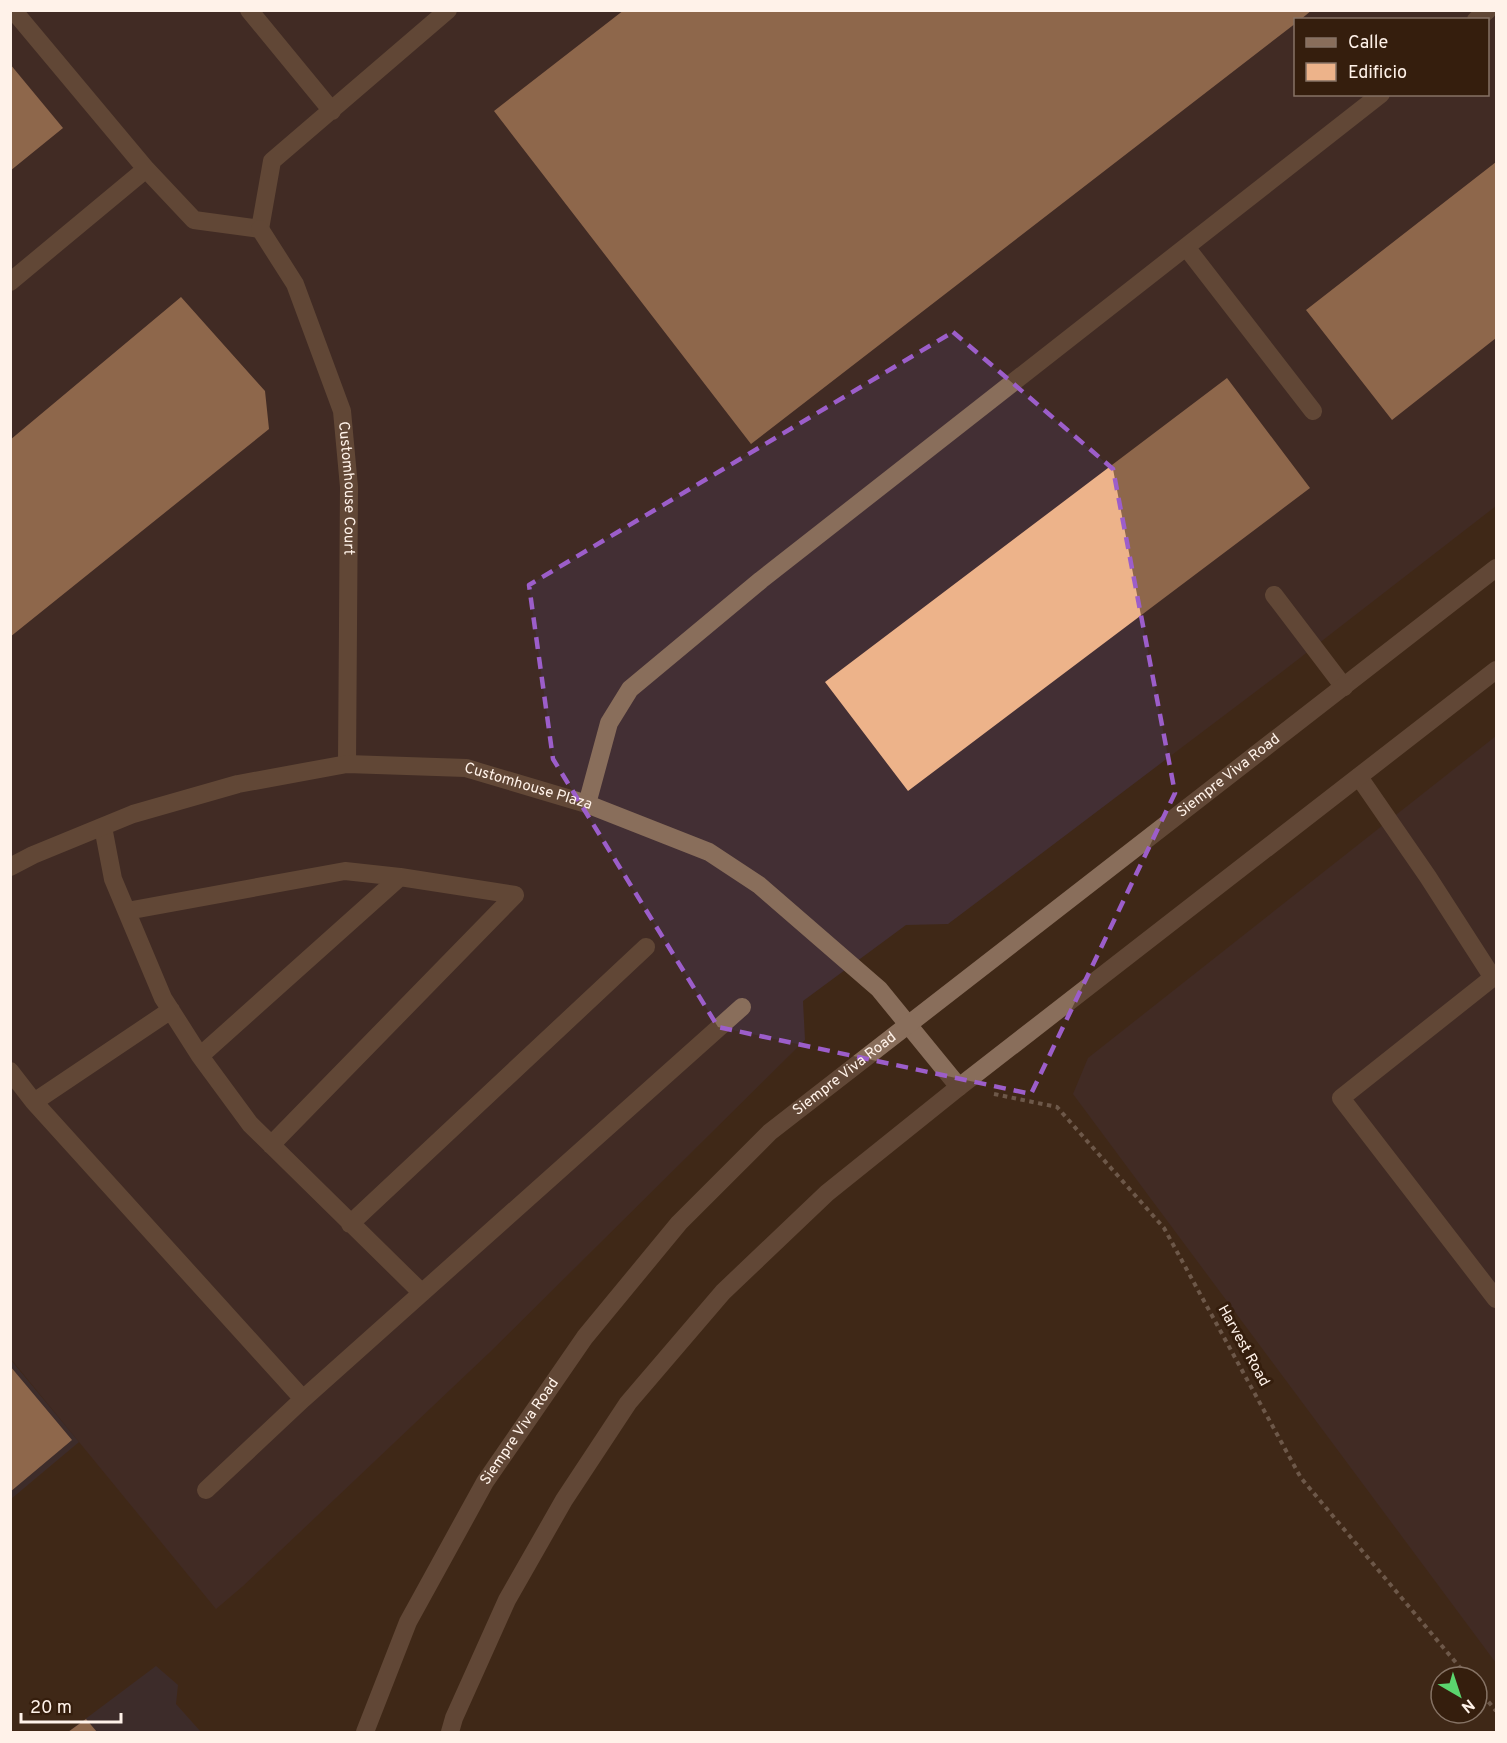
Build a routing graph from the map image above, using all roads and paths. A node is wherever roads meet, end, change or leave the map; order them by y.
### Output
1 (13, 10) edge
2 (249, 10) edge
3 (448, 10) edge
4 (1378, 96) edge
5 (332, 111) junction
6 (146, 169) junction
7 (260, 229) junction
8 (1186, 247) junction
9 (10, 282) edge
10 (1313, 411) dead end
11 (1497, 568) edge
12 (1274, 595) dead end
13 (1497, 670) edge
14 (1344, 687) junction
15 (347, 764) junction
16 (1359, 777) junction
17 (587, 804) junction
18 (103, 827) junction
19 (10, 867) edge
20 (400, 877) junction
21 (127, 912) junction
22 (646, 947) dead end
23 (1495, 976) edge
24 (742, 1007) dead end
25 (171, 1010) junction
26 (908, 1024) junction
27 (200, 1056) junction
28 (10, 1071) edge
29 (959, 1087) junction
30 (34, 1102) junction
31 (271, 1145) junction
32 (350, 1224) junction
33 (422, 1293) junction
34 (1497, 1299) edge
35 (303, 1399) junction
36 (206, 1490) dead end
37 (1458, 1665) edge
38 (365, 1732) edge
39 (450, 1732) edge

1 - 6 main road
2 - 5 main road
3 - 5 main road
4 - 8 main road
5 - 7 main road
6 - 7 main road
6 - 9 main road
7 - 15 main road, Customhouse Court
8 - 10 main road
8 - 17 main road
11 - 14 main road, Siempre Viva Road
12 - 14 main road
13 - 16 main road
14 - 26 main road, Siempre Viva Road
15 - 17 main road, Customhouse Plaza
15 - 18 main road, Customhouse Plaza
16 - 23 main road
16 - 29 main road
17 - 26 main road, Customhouse Plaza
18 - 19 main road, Customhouse Plaza
18 - 21 main road
20 - 21 main road
20 - 27 main road
20 - 31 main road
21 - 25 main road
22 - 32 main road
23 - 34 main road
24 - 33 main road
25 - 27 main road
25 - 30 main road
26 - 29 main road, Customhouse Plaza
26 - 38 main road, Siempre Viva Road
27 - 31 main road
28 - 30 main road
29 - 37 path, Harvest Road
29 - 39 main road
30 - 35 main road
31 - 32 main road
32 - 33 main road
33 - 35 main road
35 - 36 main road

